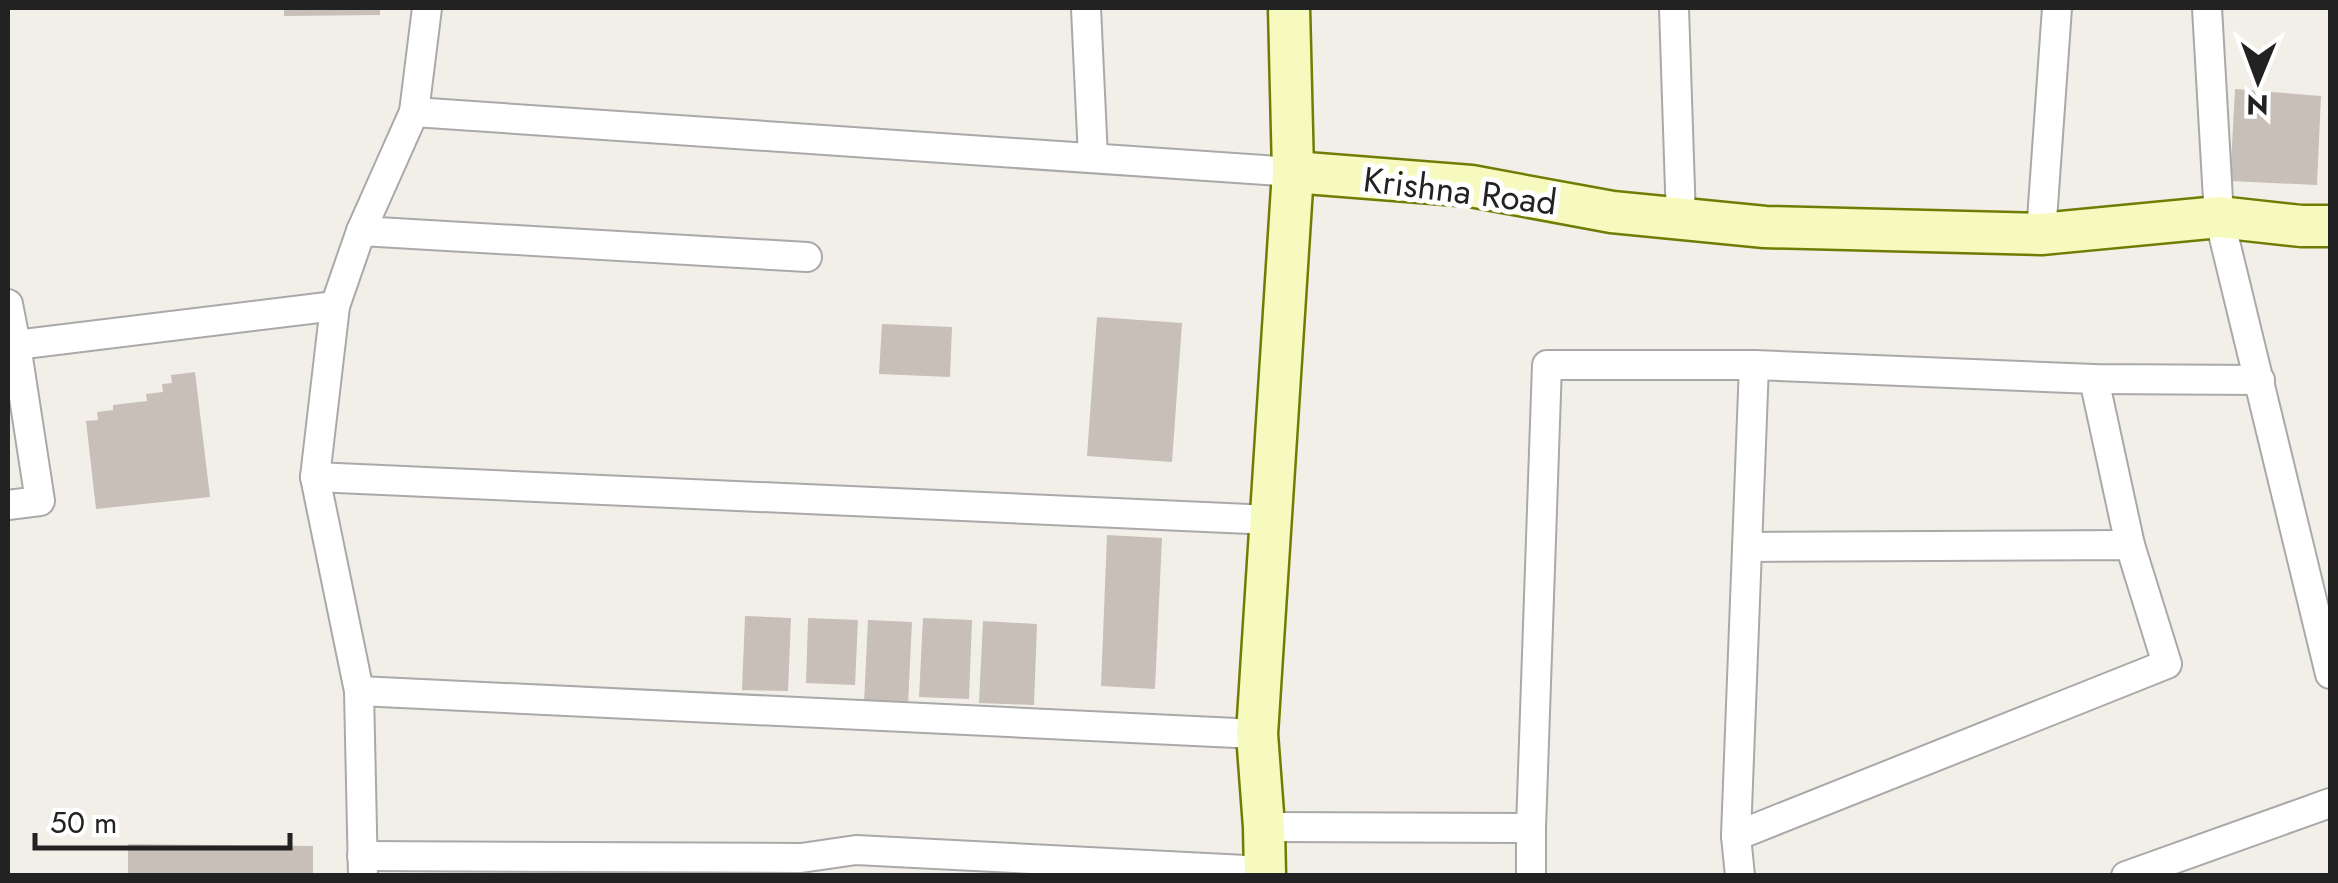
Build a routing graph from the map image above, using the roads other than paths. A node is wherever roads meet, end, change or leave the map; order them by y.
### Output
1 (427, 8) edge
2 (1086, 8) edge
3 (1289, 8) edge
4 (1674, 8) edge
5 (2057, 8) edge
6 (2207, 8) edge
7 (414, 112) junction
8 (1093, 158) junction
9 (1293, 172) junction
10 (2219, 217) junction
11 (1680, 219) junction
12 (2330, 226) edge
13 (361, 231) junction
14 (2040, 234) junction
15 (807, 256) dead end
16 (8, 304) edge
17 (335, 306) junction
18 (12, 345) edge
19 (1754, 365) junction
20 (2094, 380) junction
21 (2260, 380) junction
22 (315, 476) junction
23 (8, 505) edge
24 (1272, 520) junction
25 (2130, 545) junction
26 (1747, 547) junction
27 (2330, 674) edge
28 (359, 691) junction
29 (1257, 734) junction
30 (2330, 802) edge
31 (1264, 827) junction
32 (1532, 828) junction
33 (1736, 836) junction
34 (362, 866) edge
35 (801, 867) edge
36 (2140, 873) edge
37 (1265, 874) edge
38 (1531, 876) edge
39 (1740, 876) edge

1 - 7 street
2 - 8 street
3 - 9 street
4 - 11 street
5 - 14 street
6 - 10 street
7 - 8 street
7 - 13 street
8 - 9 street
9 - 11 street, Krishna Road
9 - 24 street
10 - 12 street, Krishna Road
10 - 14 street, Krishna Road
10 - 21 street
11 - 14 street, Krishna Road
13 - 15 street
13 - 17 street
16 - 18 street
17 - 18 street
17 - 22 street
18 - 23 street
19 - 20 street
19 - 26 street
19 - 32 street
20 - 21 street
20 - 25 street
21 - 27 street
22 - 24 street
22 - 28 street
24 - 29 street
25 - 26 street
25 - 33 street
26 - 33 street
28 - 29 street
28 - 34 street
29 - 31 street
30 - 36 street
31 - 32 street
31 - 37 street
32 - 38 street
33 - 39 street
34 - 35 street
35 - 37 street

